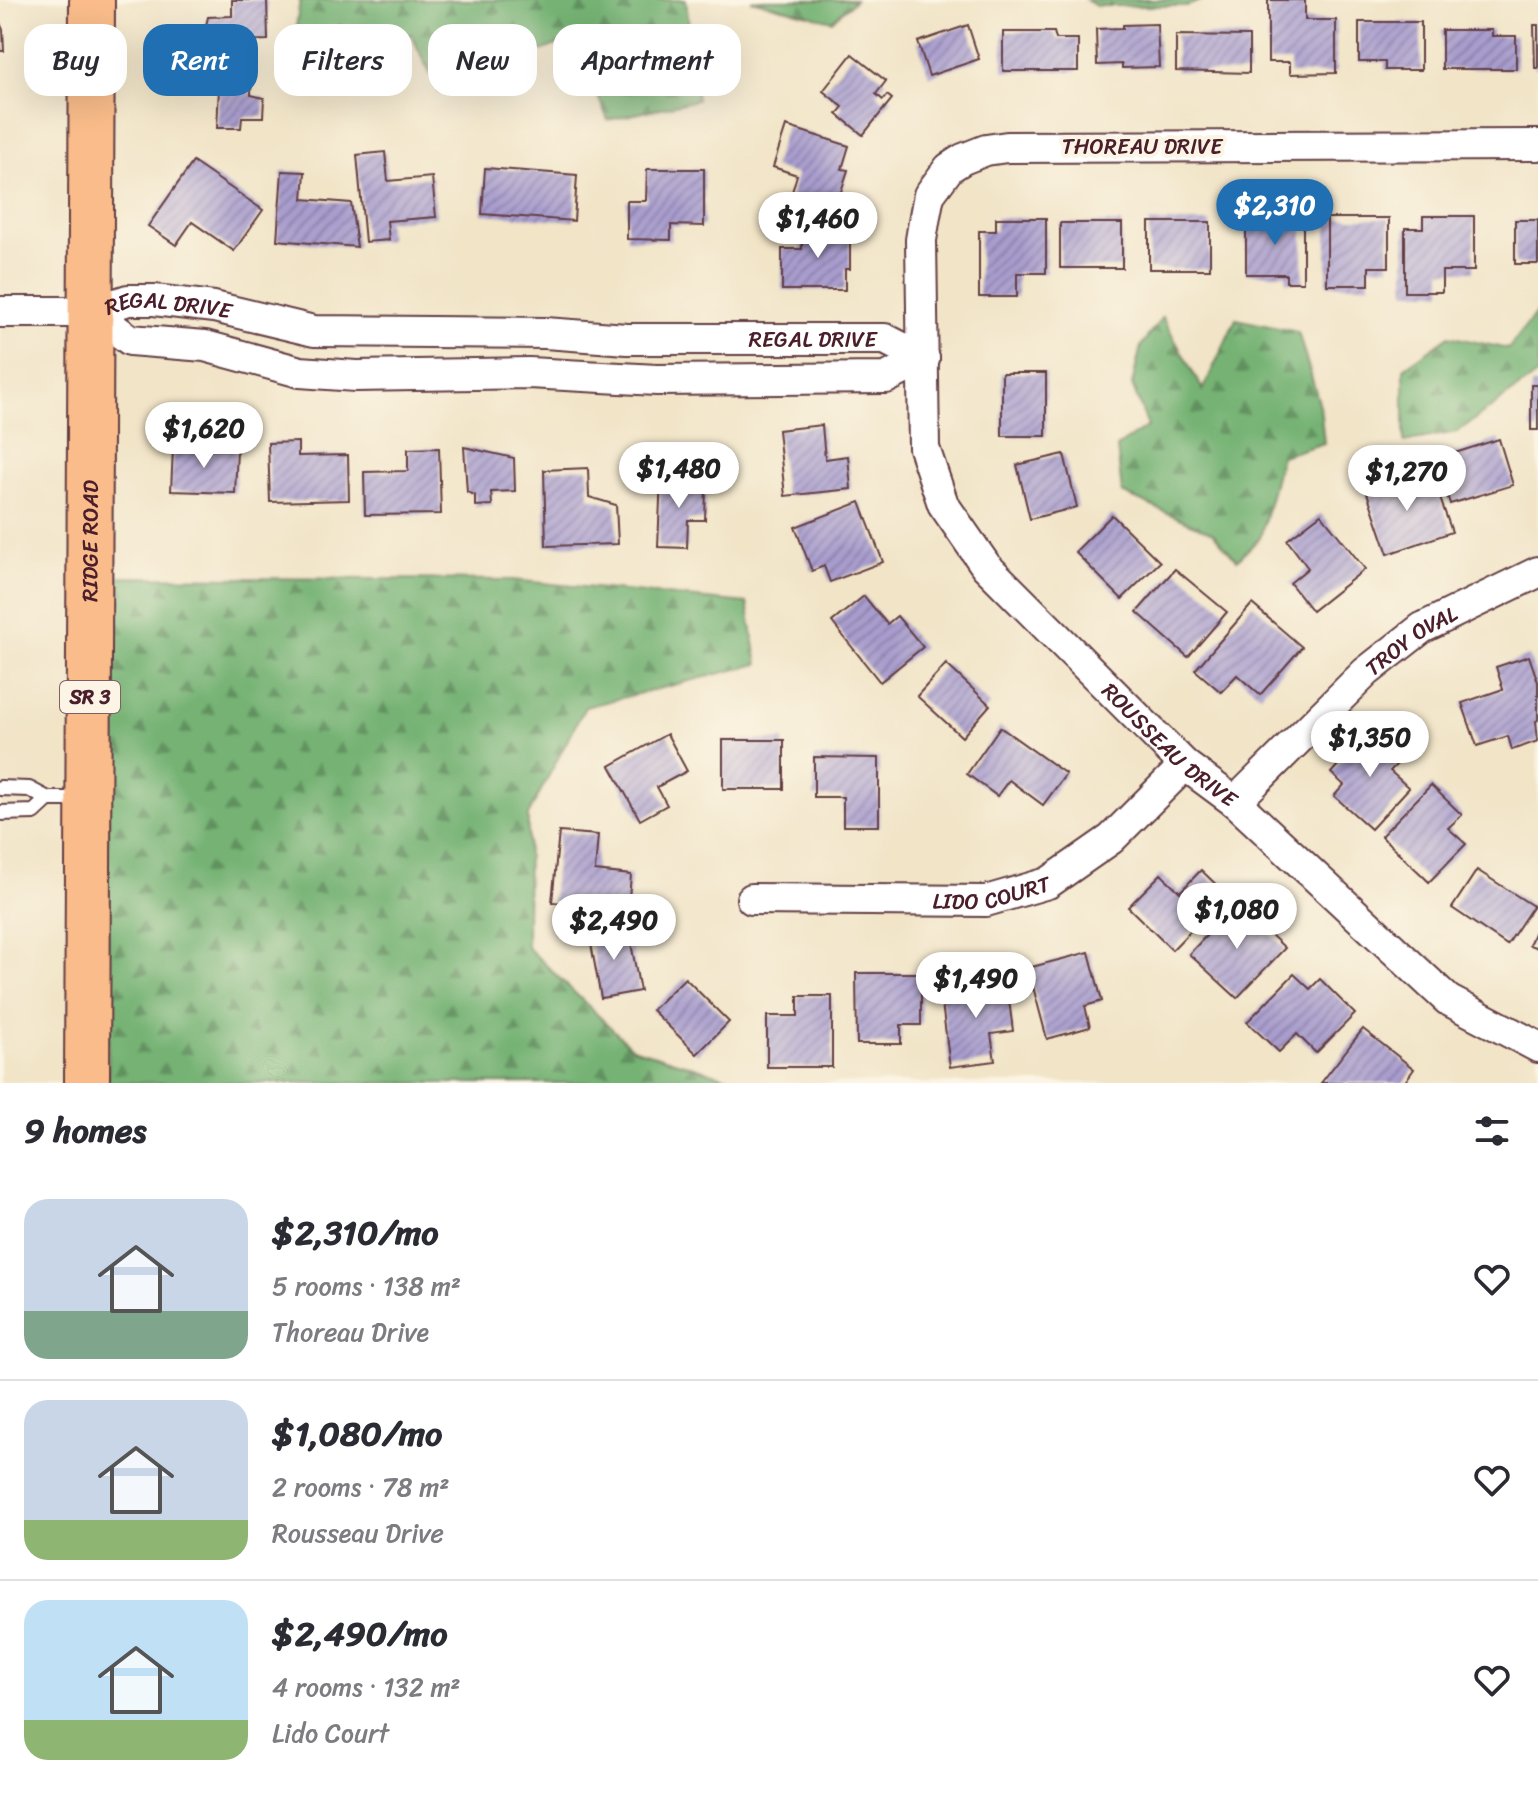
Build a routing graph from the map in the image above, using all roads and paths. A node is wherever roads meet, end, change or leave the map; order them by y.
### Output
1 (92, 0) edge
2 (1538, 145) edge
3 (0, 312) edge
4 (92, 312) junction
5 (443, 333) junction
6 (924, 359) junction
7 (444, 375) junction
8 (1538, 572) edge
9 (1185, 765) junction
10 (0, 788) edge
11 (68, 799) junction
12 (1235, 802) junction
13 (0, 813) edge
14 (752, 899) dead end
15 (1538, 1047) edge
16 (87, 1083) edge

1 - 4 main road, RIDGE ROAD / SR 3
2 - 6 street, THOREAU DRIVE
3 - 4 street
4 - 5 street, REGAL DRIVE
4 - 7 street, REGAL DRIVE
4 - 11 main road, RIDGE ROAD / SR 3
5 - 6 street, REGAL DRIVE
5 - 7 street
6 - 7 street, REGAL DRIVE
6 - 9 street, ROUSSEAU DRIVE
8 - 12 street, TROY OVAL
9 - 12 street, ROUSSEAU DRIVE
9 - 14 street, LIDO COURT
10 - 11 lane
11 - 13 lane
11 - 16 main road, RIDGE ROAD / SR 3
12 - 15 street, ROUSSEAU DRIVE

